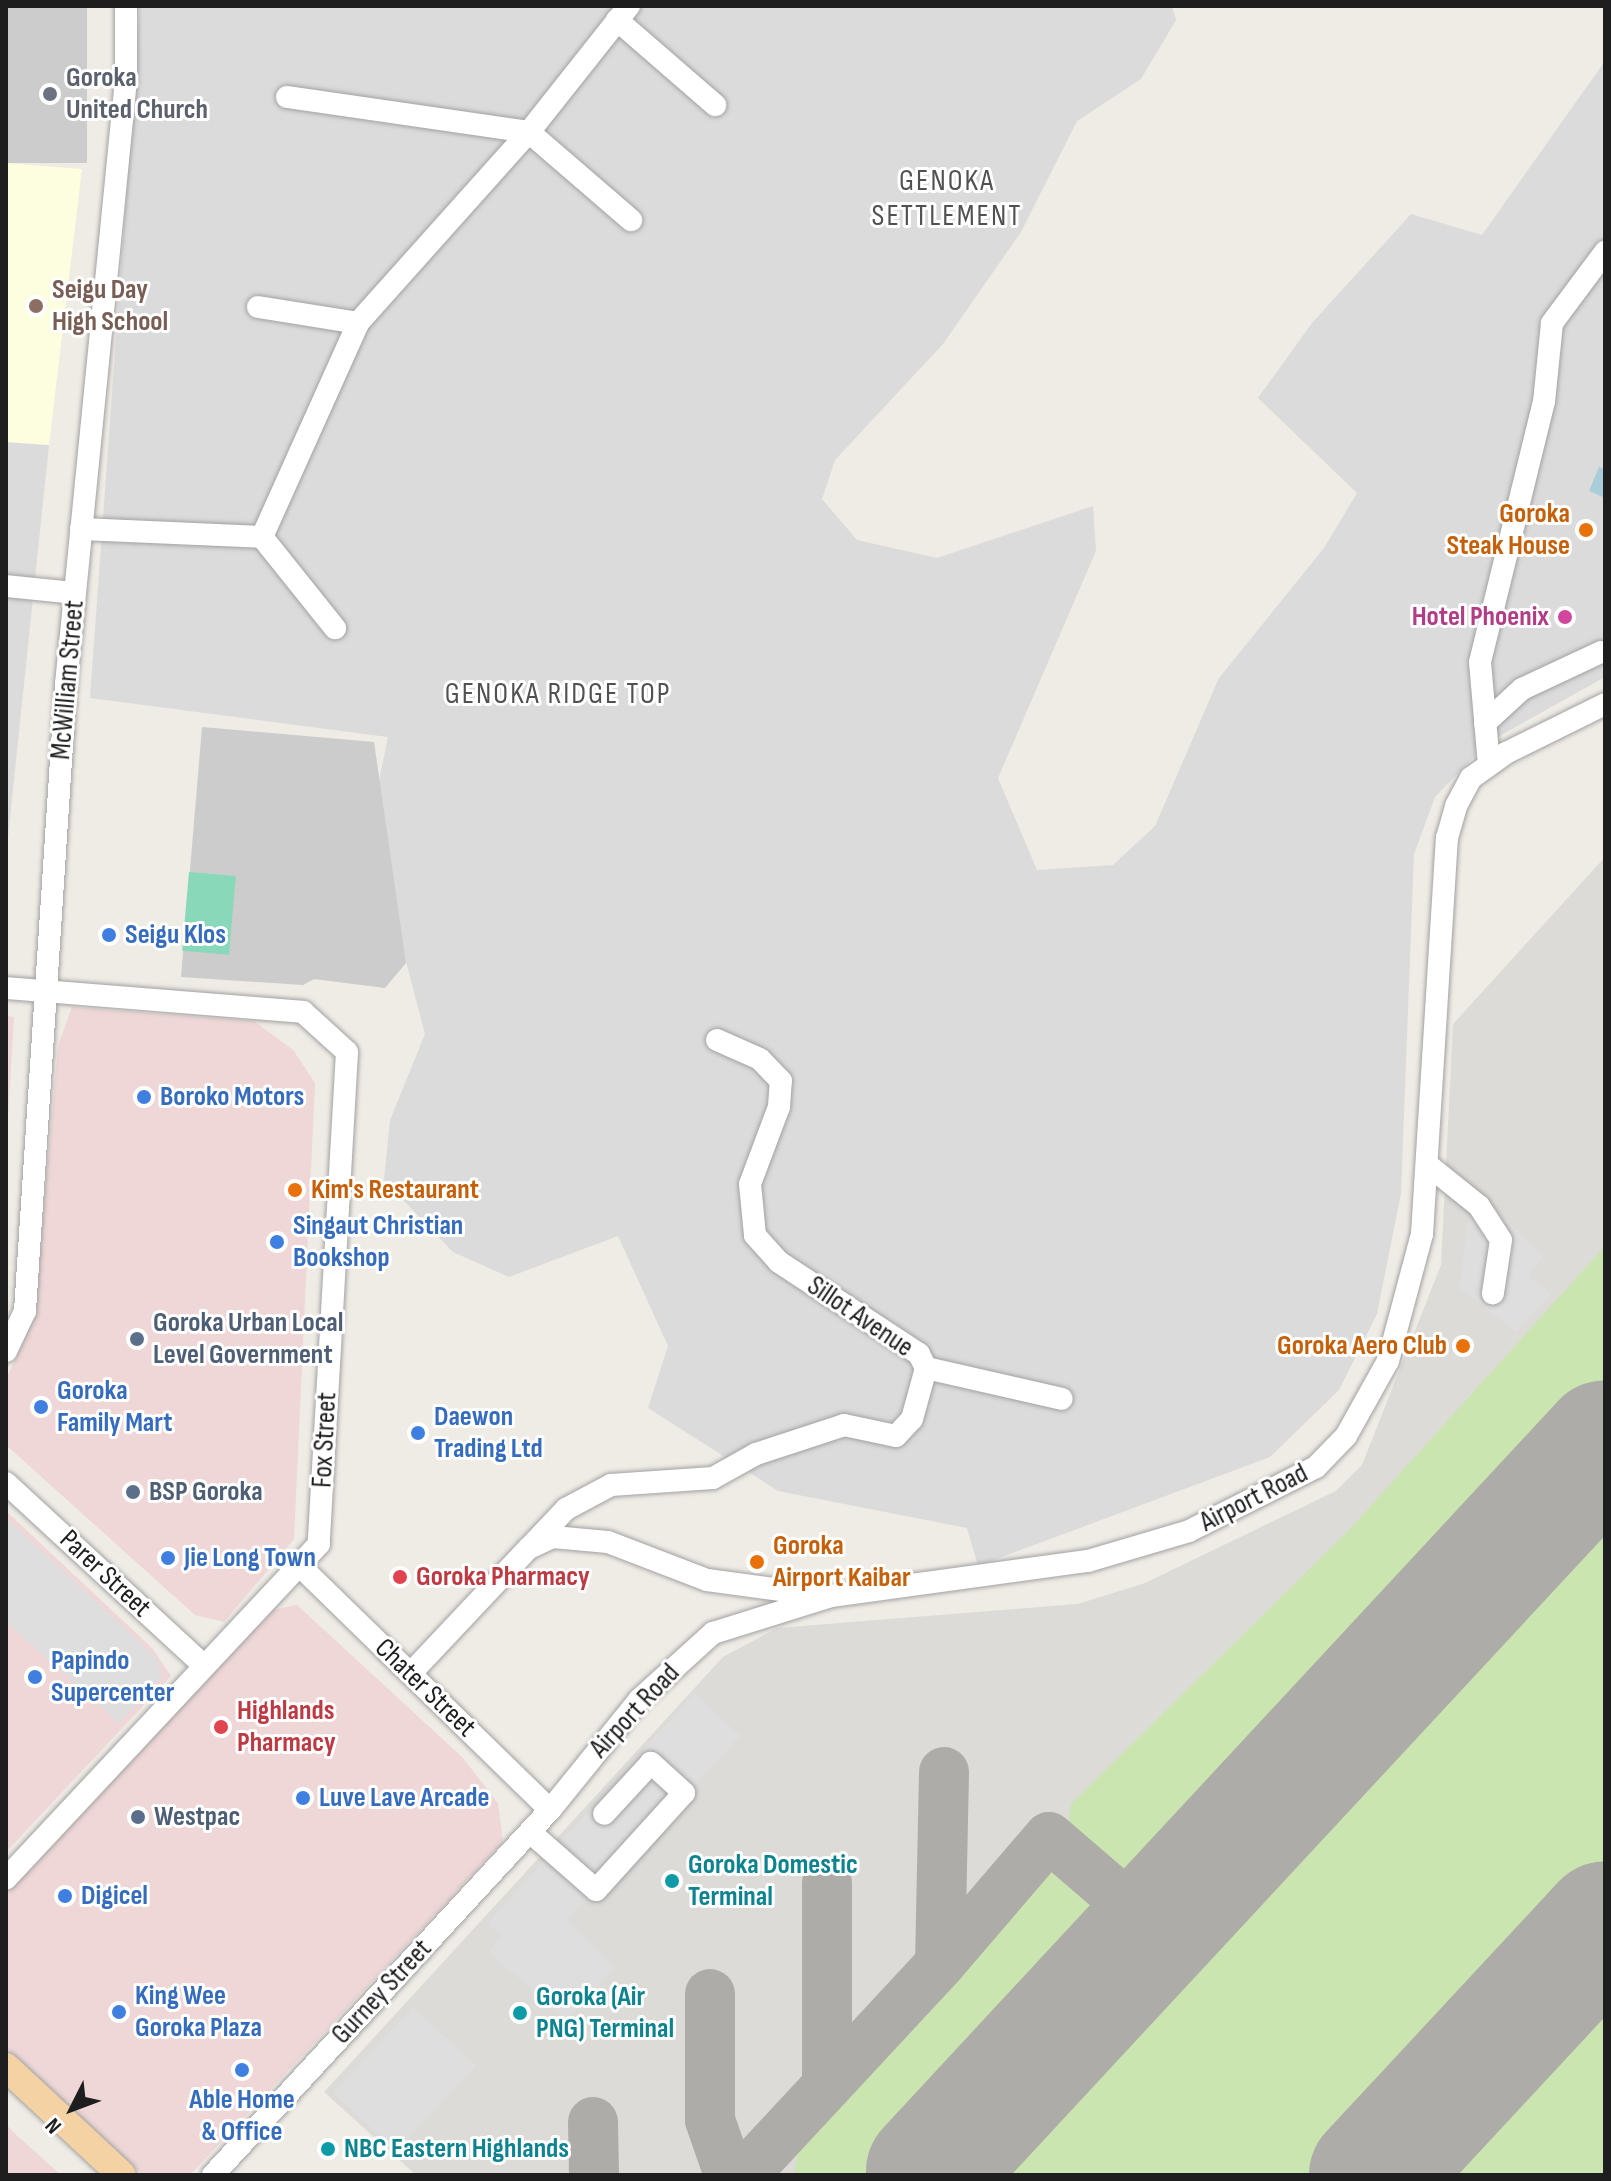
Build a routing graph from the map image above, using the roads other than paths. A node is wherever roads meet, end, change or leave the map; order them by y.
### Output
1 (126, 6) edge
2 (623, 13) edge
3 (287, 97) dead end
4 (715, 105) dead end
5 (529, 132) junction
6 (631, 220) dead end
7 (1605, 252) edge
8 (258, 307) dead end
9 (358, 323) junction
10 (81, 529) junction
11 (262, 537) junction
12 (6, 586) edge
13 (75, 593) junction
14 (335, 628) dead end
15 (1601, 652) dead end
16 (1605, 704) edge
17 (1485, 723) junction
18 (1489, 765) junction
19 (6, 988) edge
20 (46, 992) junction
21 (717, 1040) dead end
22 (1428, 1165) junction
23 (1493, 1293) dead end
24 (6, 1351) edge
25 (926, 1368) junction
26 (1062, 1399) dead end
27 (6, 1483) edge
28 (529, 1548) junction
29 (300, 1566) junction
30 (831, 1596) junction
31 (203, 1665) junction
32 (411, 1673) junction
33 (550, 1810) junction
34 (604, 1814) dead end
35 (530, 1832) junction
36 (6, 1878) edge
37 (6, 2067) edge
38 (122, 2175) edge
39 (213, 2175) edge

1 - 10 street, McWilliam Street
2 - 4 street
2 - 5 street
3 - 5 street
5 - 6 street
5 - 9 street
7 - 17 street
8 - 9 street
9 - 11 street
10 - 11 street
10 - 13 street, McWilliam Street
11 - 14 street
12 - 13 street
13 - 20 street, McWilliam Street
15 - 17 street
16 - 18 street, Airport Road
17 - 18 street
18 - 22 street, Airport Road
19 - 20 street
20 - 24 street, McWilliam Street
20 - 29 street, Fox Street
21 - 25 street, Sillot Avenue
22 - 23 street
22 - 30 street, Airport Road
25 - 26 street
25 - 28 street, Sillot Avenue
27 - 31 street, Parer Street
28 - 30 street
28 - 32 street
29 - 31 street, Fox Street
29 - 32 street, Chater Street
30 - 33 street, Airport Road
31 - 36 street, Fox Street
32 - 33 street, Chater Street
33 - 35 street, Gurney Street
34 - 35 street
35 - 39 street, Gurney Street
37 - 38 main road

